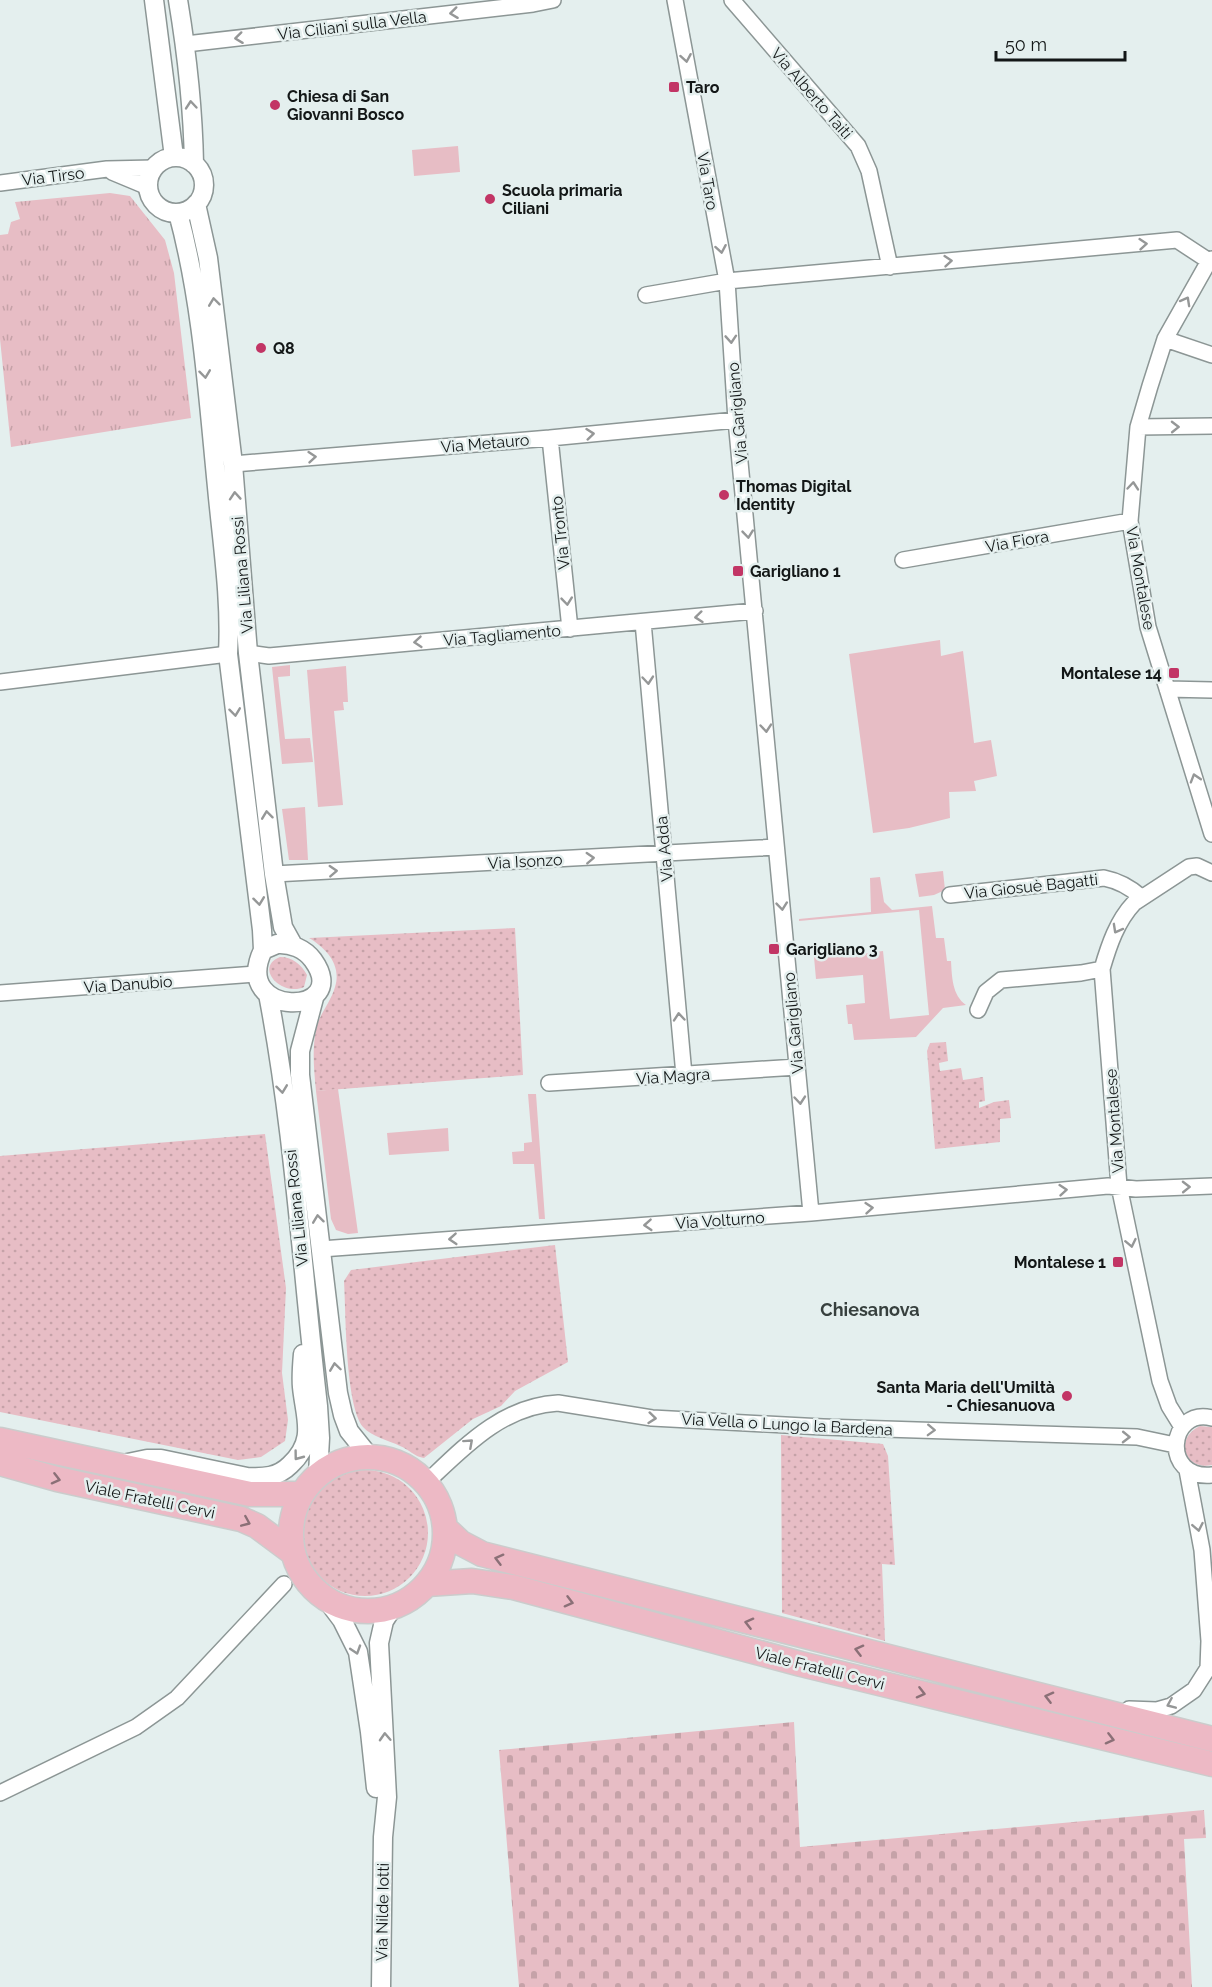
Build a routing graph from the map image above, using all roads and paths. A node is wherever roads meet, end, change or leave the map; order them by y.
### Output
1 (154, 0) edge
2 (178, 0) edge
3 (553, 0) edge
4 (675, 0) edge
5 (732, 0) edge
6 (186, 44) junction
7 (174, 157) junction
8 (194, 164) junction
9 (154, 168) junction
10 (106, 170) junction
11 (0, 183) edge
12 (148, 187) junction
13 (196, 204) junction
14 (178, 213) junction
15 (1211, 261) edge
16 (890, 267) junction
17 (727, 281) junction
18 (646, 295) dead end
19 (1165, 339) junction
20 (1212, 355) edge
21 (736, 420) junction
22 (1212, 426) edge
23 (1138, 427) junction
24 (550, 438) junction
25 (233, 464) junction
26 (1131, 522) junction
27 (903, 560) dead end
28 (755, 611) junction
29 (643, 622) junction
30 (570, 629) junction
31 (228, 654) junction
32 (248, 654) junction
33 (0, 682) edge
34 (1167, 689) junction
35 (1212, 690) edge
36 (1212, 834) edge
37 (777, 848) junction
38 (664, 855) junction
39 (1212, 873) edge
40 (274, 874) junction
41 (951, 895) dead end
42 (1141, 897) junction
43 (293, 945) junction
44 (263, 950) junction
45 (1102, 969) junction
46 (256, 974) junction
47 (0, 993) edge
48 (268, 994) junction
49 (314, 998) junction
50 (978, 1010) dead end
51 (797, 1067) junction
52 (684, 1075) junction
53 (549, 1083) dead end
54 (1119, 1186) junction
55 (1212, 1186) edge
56 (811, 1213) junction
57 (321, 1249) junction
58 (309, 1317) junction
59 (1212, 1418) edge
60 (1182, 1427) junction
61 (0, 1440) edge
62 (1175, 1445) junction
63 (369, 1456) junction
64 (0, 1464) edge
65 (121, 1465) junction
66 (1187, 1470) junction
67 (318, 1474) junction
68 (1212, 1475) edge
69 (426, 1483) junction
70 (301, 1494) junction
71 (445, 1528) junction
72 (292, 1552) junction
73 (284, 1584) dead end
74 (427, 1584) junction
75 (327, 1600) junction
76 (393, 1607) junction
77 (1105, 1710) junction
78 (1212, 1739) edge
79 (1212, 1764) edge
80 (0, 1793) edge
81 (383, 1837) junction
82 (381, 1987) edge

1 - 7 street
2 - 6 street, Via Liliana Rossi
3 -> 6 street, Via Ciliani sulla Vella
4 -> 17 street, Via Taro
5 - 16 street, Via Alberto Taiti
8 -> 6 street, Via Liliana Rossi
7 - 8 street
7 - 9 street
8 - 13 street, Via Liliana Rossi
9 - 10 street, Via Tirso
9 - 12 street
10 - 11 street, Via Tirso
10 - 12 street, Via Tirso
12 - 14 street
13 - 14 street
25 -> 13 street, Via Liliana Rossi
14 -> 31 street, Via Liliana Rossi
16 -> 15 street
19 -> 15 street, Via Montalese
16 - 17 street
17 - 18 street
17 -> 21 street, Via Garigliano
19 - 20 street
19 - 23 street, Via Montalese
24 -> 21 street, Via Metauro
21 -> 28 street, Via Garigliano
23 -> 22 street
26 -> 23 street, Via Montalese
25 -> 24 street, Via Metauro
24 -> 30 street, Via Tronto
32 -> 25 street, Via Liliana Rossi
26 - 27 street, Via Fiora
26 - 34 street, Via Montalese
28 -> 29 street, Via Tagliamento
28 -> 37 street, Via Garigliano
29 - 30 street, Via Tagliamento
29 -> 38 street, Via Adda
30 -> 32 street, Via Tagliamento
31 - 33 street
31 -> 44 street, Via Liliana Rossi
40 -> 32 street, Via Liliana Rossi
34 - 35 street
36 -> 34 street, Via Montalese
37 - 38 street, Via Isonzo
37 -> 51 street, Via Garigliano
40 -> 38 street, Via Isonzo
52 -> 38 street, Via Adda
39 - 42 street, Via Montalese
40 - 43 street, Via Liliana Rossi
41 - 42 street, Via Giosuè Bagatti
42 -> 45 street, Via Montalese
43 - 44 street
43 - 49 street, Via Liliana Rossi
44 - 46 street, Via Liliana Rossi
45 - 50 street
45 - 54 street, Via Montalese
46 - 47 street, Via Danubio
46 - 48 street, Via Liliana Rossi
48 - 49 street
48 -> 58 street, Via Liliana Rossi
57 -> 49 street, Via Liliana Rossi
51 - 52 street, Via Magra
51 -> 56 street, Via Garigliano
52 - 53 street, Via Magra
54 -> 55 street, Via Volturno
56 -> 54 street, Via Volturno
54 -> 60 street, Via Montalese
56 -> 57 street, Via Volturno
63 -> 57 street, Via Liliana Rossi
58 -> 65 street
58 - 67 street, Via Liliana Rossi
59 - 60 street
60 - 62 street
61 - 65 main road, Viale Fratelli Cervi
62 - 66 street
69 -> 62 street, Via Vella o Lungo la Bardena
63 - 67 main road, Viale Fratelli Cervi
63 - 69 main road, Viale Fratelli Cervi
64 -> 72 main road, Viale Fratelli Cervi
65 - 70 main road, Viale Fratelli Cervi
66 - 68 street
66 -> 77 street
67 - 70 main road, Viale Fratelli Cervi
69 - 71 main road, Viale Fratelli Cervi
70 - 72 main road, Viale Fratelli Cervi
71 - 74 main road, Viale Fratelli Cervi
77 -> 71 main road, Viale Fratelli Cervi
72 - 75 main road, Viale Fratelli Cervi
73 - 80 street
74 - 76 main road, Viale Fratelli Cervi
74 -> 79 main road, Viale Fratelli Cervi
75 - 76 main road, Viale Fratelli Cervi
75 -> 81 street
81 -> 76 street
77 - 78 main road, Viale Fratelli Cervi
81 - 82 street, Via Nilde Iotti

